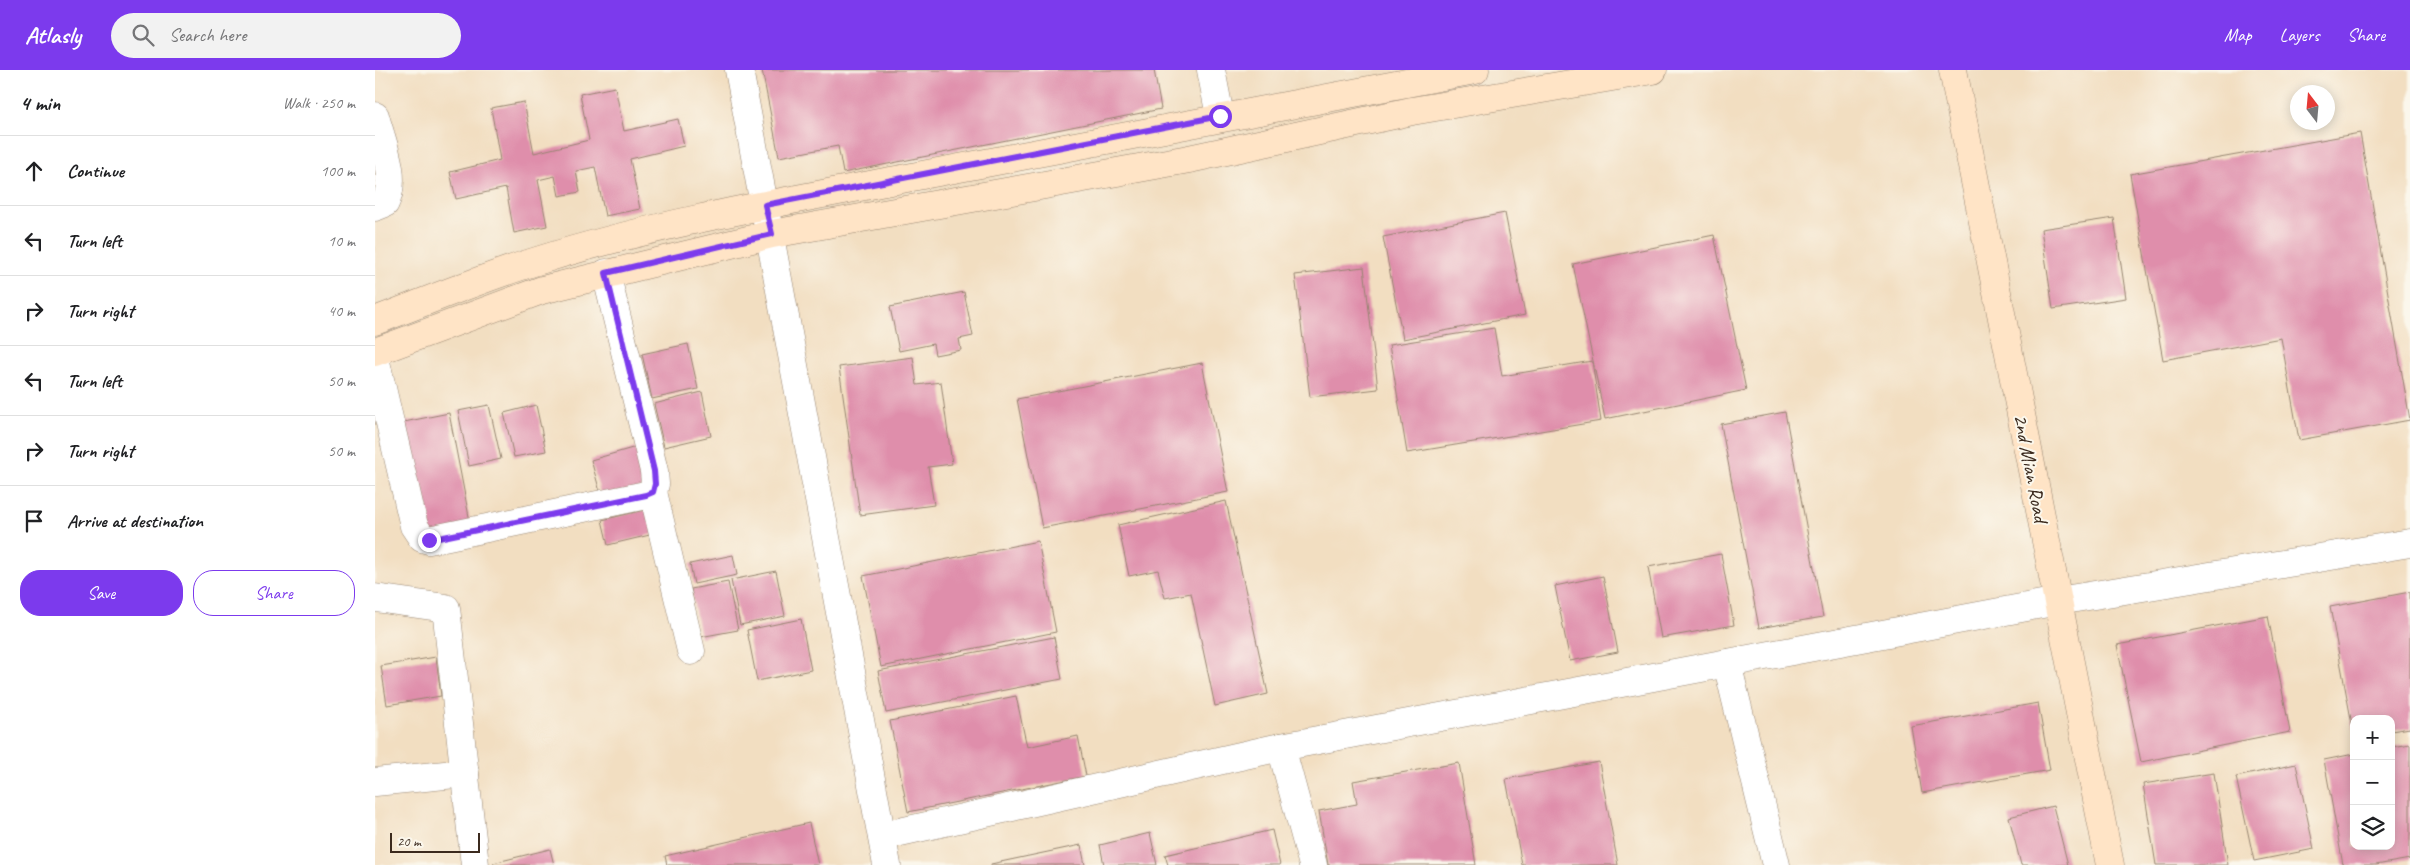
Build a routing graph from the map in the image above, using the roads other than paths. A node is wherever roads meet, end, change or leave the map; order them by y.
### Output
1 (739, 70) edge
2 (1211, 70) edge
3 (1475, 70) edge
4 (1653, 70) edge
5 (1953, 70) edge
6 (375, 116) edge
7 (1220, 116) junction
8 (765, 205) junction
9 (375, 207) edge
10 (772, 234) junction
11 (606, 273) junction
12 (375, 321) edge
13 (375, 352) edge
14 (375, 358) edge
15 (653, 492) junction
16 (2410, 542) edge
17 (375, 598) edge
18 (2058, 601) junction
19 (691, 651) dead end
20 (1727, 663) junction
21 (1281, 747) junction
22 (465, 772) junction
23 (375, 782) edge
24 (882, 836) junction
25 (475, 865) edge
26 (887, 865) edge
27 (1313, 865) edge
28 (1776, 865) edge
29 (2110, 865) edge

1 - 8 street
2 - 7 street
3 - 7 main road
4 - 10 main road
5 - 18 main road, 2nd Mian Road
6 - 9 street
7 - 8 main road
8 - 10 street
8 - 12 main road
10 - 11 main road
10 - 24 street
11 - 13 main road
11 - 15 street
14 - 15 street
15 - 19 street
16 - 18 street
17 - 22 street
18 - 20 street
18 - 29 main road, 2nd Mian Road
20 - 21 street
20 - 28 street
21 - 24 street
21 - 27 street
22 - 23 street
22 - 25 street
24 - 26 street

